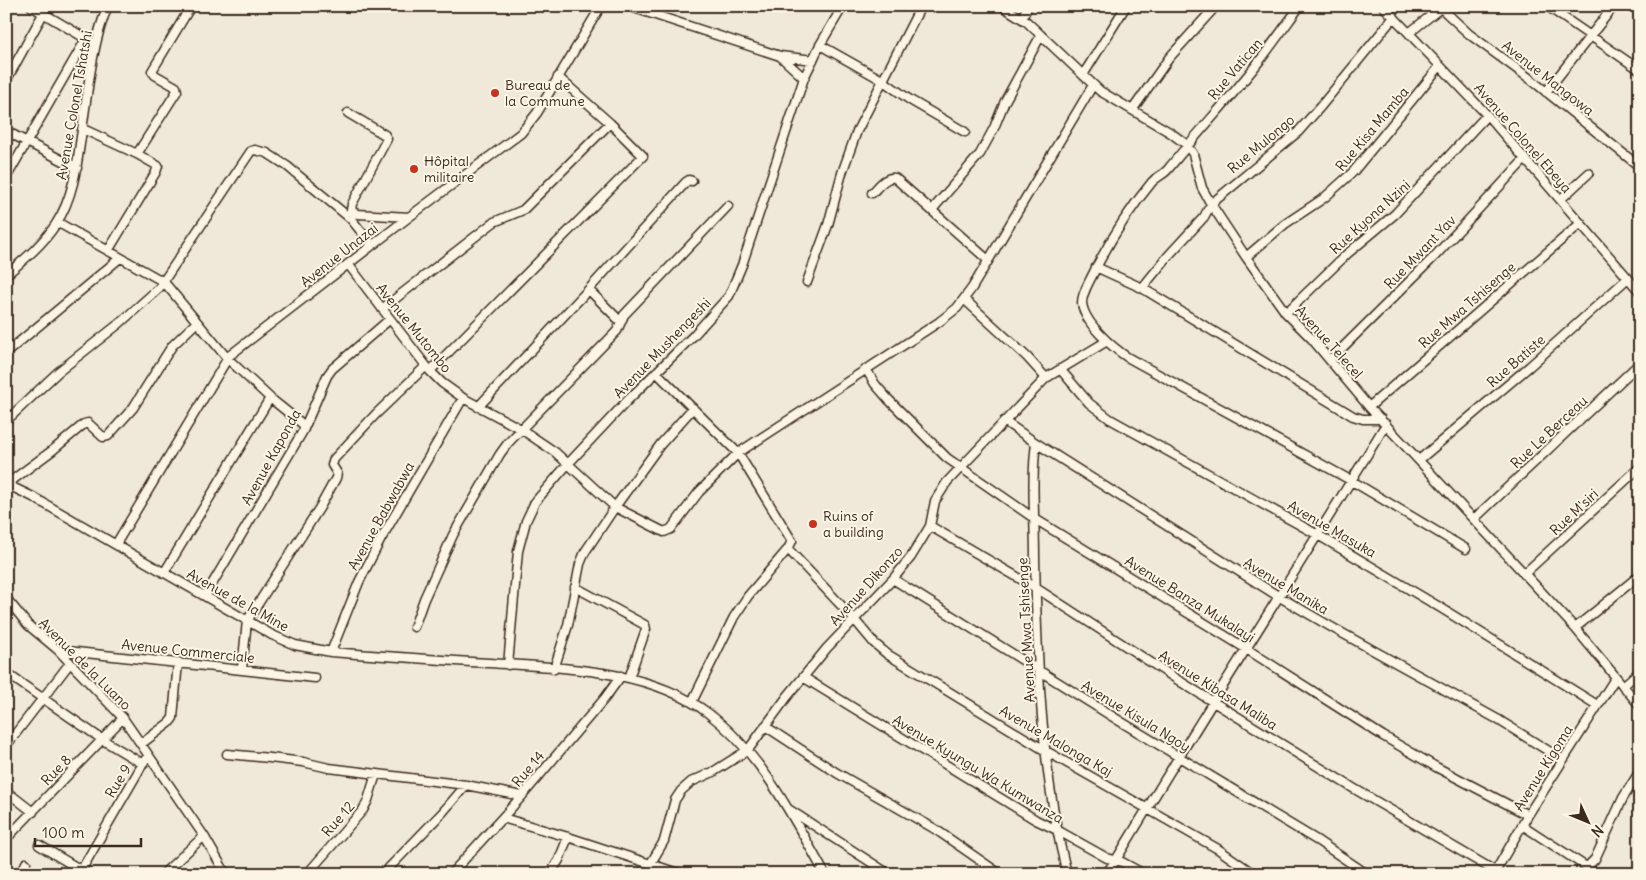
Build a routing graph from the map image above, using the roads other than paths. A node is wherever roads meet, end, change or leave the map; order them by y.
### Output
1 (31, 6) edge
2 (108, 6) edge
3 (191, 6) edge
4 (602, 6) edge
5 (628, 6) edge
6 (843, 6) edge
7 (921, 6) edge
8 (1002, 6) edge
9 (1028, 6) edge
10 (1126, 6) edge
11 (1216, 6) edge
12 (1300, 6) edge
13 (1383, 6) edge
14 (1547, 6) edge
15 (1614, 6) edge
16 (1442, 7) edge
17 (639, 8) edge
18 (43, 14) junction
19 (1394, 17) junction
20 (1022, 18) junction
21 (1409, 33) junction
22 (1041, 35) junction
23 (1589, 36) junction
24 (86, 39) junction
25 (96, 45) junction
26 (820, 45) junction
27 (780, 56) junction
28 (813, 60) junction
29 (1440, 66) junction
30 (1640, 70) edge
31 (1083, 75) junction
32 (558, 77) junction
33 (804, 78) junction
34 (6, 80) edge
35 (882, 80) junction
36 (1093, 85) junction
37 (1546, 92) junction
38 (1133, 109) junction
39 (348, 113) dead end
40 (1487, 115) junction
41 (610, 123) junction
42 (82, 129) junction
43 (6, 131) edge
44 (965, 132) dead end
45 (28, 141) junction
46 (1187, 145) junction
47 (137, 154) junction
48 (1525, 158) junction
49 (1640, 167) edge
50 (77, 168) junction
51 (1588, 173) dead end
52 (6, 178) edge
53 (692, 181) dead end
54 (872, 193) dead end
55 (1560, 199) junction
56 (1211, 204) junction
57 (728, 206) dead end
58 (932, 210) junction
59 (409, 217) junction
60 (57, 222) junction
61 (1581, 223) junction
62 (372, 245) junction
63 (108, 251) junction
64 (1246, 257) junction
65 (120, 258) junction
66 (988, 260) junction
67 (348, 264) junction
68 (1096, 267) junction
69 (6, 275) edge
70 (1628, 278) junction
71 (164, 282) junction
72 (807, 282) dead end
73 (1142, 288) junction
74 (589, 290) junction
75 (1640, 292) edge
76 (964, 299) junction
77 (382, 309) junction
78 (1286, 313) junction
79 (390, 319) junction
80 (197, 322) junction
81 (622, 322) junction
82 (1106, 341) junction
83 (6, 353) edge
84 (227, 358) junction
85 (1330, 360) junction
86 (1640, 364) edge
87 (428, 369) junction
88 (866, 369) junction
89 (1060, 370) junction
90 (656, 372) junction
91 (1046, 378) junction
92 (270, 398) junction
93 (463, 398) junction
94 (1369, 406) junction
95 (478, 407) junction
96 (693, 408) junction
97 (6, 421) edge
98 (1004, 421) junction
99 (1383, 422) junction
100 (305, 426) junction
101 (521, 429) junction
102 (1036, 443) junction
103 (738, 453) junction
104 (1419, 460) junction
105 (567, 465) junction
106 (1640, 467) edge
107 (960, 468) junction
108 (1352, 481) junction
109 (7, 484) edge
110 (614, 507) junction
111 (1035, 519) junction
112 (1474, 519) junction
113 (930, 526) junction
114 (1318, 535) junction
115 (116, 544) junction
116 (788, 549) junction
117 (1466, 549) dead end
118 (164, 573) junction
119 (1524, 574) junction
120 (1640, 575) edge
121 (893, 579) junction
122 (575, 587) junction
123 (1036, 588) junction
124 (206, 596) junction
125 (1278, 596) junction
126 (7, 602) edge
127 (854, 619) junction
128 (247, 621) junction
129 (414, 627) dead end
130 (1575, 628) junction
131 (1245, 648) junction
132 (58, 650) junction
133 (331, 652) junction
134 (178, 662) junction
135 (70, 663) junction
136 (508, 665) junction
137 (242, 669) junction
138 (554, 669) junction
139 (1640, 671) edge
140 (1039, 672) junction
141 (6, 673) edge
142 (625, 677) junction
143 (803, 677) junction
144 (1616, 677) junction
145 (315, 678) dead end
146 (1623, 686) junction
147 (43, 699) junction
148 (692, 702) junction
149 (1212, 702) junction
150 (1597, 705) junction
151 (1640, 706) edge
152 (123, 718) junction
153 (765, 726) junction
154 (103, 740) junction
155 (141, 744) junction
156 (6, 746) edge
157 (748, 750) junction
158 (1046, 750) junction
159 (147, 753) junction
160 (227, 754) dead end
161 (1178, 756) junction
162 (1563, 760) junction
163 (143, 764) junction
164 (1640, 771) edge
165 (376, 774) junction
166 (466, 785) junction
167 (6, 792) edge
168 (522, 796) junction
169 (1147, 808) junction
170 (788, 809) junction
171 (32, 812) junction
172 (1528, 815) junction
173 (503, 818) junction
174 (1522, 825) junction
175 (1057, 830) junction
176 (204, 836) junction
177 (568, 837) junction
178 (6, 839) edge
179 (39, 845) dead end
180 (1116, 860) junction
181 (26, 863) dead end
182 (651, 863) junction
183 (80, 872) edge
184 (1495, 872) edge
185 (21, 874) edge
186 (163, 874) edge
187 (226, 874) edge
188 (307, 874) edge
189 (383, 874) edge
190 (451, 874) edge
191 (550, 874) edge
192 (681, 874) edge
193 (825, 874) edge
194 (889, 874) edge
195 (1000, 874) edge
196 (1067, 874) edge
197 (1106, 874) edge
198 (1144, 874) edge
199 (1254, 874) edge
200 (1367, 874) edge

1 - 18 street
2 - 25 street, Avenue Colonel Tshatshi
3 - 47 street
4 - 32 street, Avenue Unazai
5 - 17 street
6 - 26 street, Avenue Mushengeshi
7 - 35 street
8 - 20 street
9 - 20 street
10 - 31 street
11 - 38 street
12 - 46 street, Rue Vatican
13 - 19 street, Avenue Colonel Ebeya
14 - 23 street
15 - 23 street
16 - 21 street
16 - 37 street, Avenue Mangowa
17 - 27 street
18 - 24 street
18 - 34 street
19 - 21 street, Avenue Colonel Ebeya
19 - 56 street, Rue Mulongo
20 - 22 street
21 - 29 street, Avenue Colonel Ebeya
22 - 31 street
22 - 58 street
23 - 30 street
23 - 37 street
24 - 25 street
24 - 45 street
25 - 42 street, Avenue Colonel Tshatshi
26 - 28 street, Avenue Mushengeshi
26 - 35 street
27 - 28 street
27 - 33 street
28 - 33 street, Avenue Mushengeshi
29 - 40 street, Avenue Colonel Ebeya
29 - 64 street, Rue Kisa Mamba
31 - 36 street
32 - 41 street
32 - 59 street, Avenue Unazai
33 - 90 street, Avenue Mushengeshi
35 - 44 street
35 - 72 street
36 - 38 street
36 - 66 street
37 - 49 street, Avenue Mangowa
38 - 46 street
39 - 59 street
40 - 48 street, Avenue Colonel Ebeya
40 - 78 street, Rue Kyona Nzini
41 - 77 street
41 - 87 street
42 - 47 street
42 - 50 street, Avenue Colonel Tshatshi
43 - 45 street
45 - 50 street
45 - 52 street
46 - 56 street, Avenue Telecel
46 - 68 street, Rue Vatican
47 - 63 street
48 - 55 street, Avenue Colonel Ebeya
48 - 85 street, Rue Mwant Yav
50 - 60 street, Avenue Colonel Tshatshi
51 - 55 street
53 - 74 street
54 - 58 street
55 - 61 street, Avenue Colonel Ebeya
56 - 64 street, Avenue Telecel
56 - 73 street, Rue Mulongo
57 - 81 street
58 - 66 street
59 - 62 street, Avenue Unazai
60 - 63 street
60 - 69 street, Avenue Colonel Tshatshi
61 - 70 street, Avenue Colonel Ebeya
61 - 94 street, Rue Mwa Tshisenge
62 - 67 street, Avenue Unazai
62 - 71 street
63 - 65 street
64 - 78 street, Avenue Telecel
65 - 71 street
65 - 83 street
66 - 76 street
67 - 77 street, Avenue Mutombo
67 - 84 street, Avenue Unazai
68 - 73 street
68 - 82 street, Rue Vatican
70 - 75 street, Avenue Colonel Ebeya
70 - 104 street, Rue Batiste
71 - 80 street
71 - 97 street
73 - 99 street
74 - 81 street
74 - 95 street
76 - 88 street
76 - 91 street
77 - 79 street, Avenue Mutombo
78 - 85 street, Avenue Telecel
79 - 87 street, Avenue Mutombo
79 - 100 street, Avenue Kaponda
80 - 84 street
80 - 109 street
81 - 101 street
82 - 89 street, Avenue Dikonzo
82 - 108 street
84 - 92 street
84 - 115 street, Avenue Unazai
85 - 94 street, Avenue Telecel
86 - 112 street, Rue Le Berceau
87 - 93 street, Avenue Mutombo
87 - 128 street
88 - 103 street
88 - 107 street, Avenue Banza Mukalayi
89 - 91 street, Avenue Dikonzo
89 - 114 street, Avenue Masuka
90 - 96 street
90 - 105 street, Avenue Mushengeshi
91 - 98 street, Avenue Dikonzo
92 - 100 street
92 - 118 street
93 - 95 street, Avenue Mutombo
93 - 133 street, Avenue Babwabwa
94 - 99 street, Avenue Telecel
95 - 101 street, Avenue Mutombo
96 - 103 street
96 - 110 street
98 - 102 street, Avenue Manika
98 - 107 street, Avenue Dikonzo
99 - 104 street, Avenue Telecel
99 - 108 street
100 - 124 street, Avenue Kaponda
101 - 105 street, Avenue Mutombo
101 - 129 street
102 - 111 street, Avenue Mwa Tshisenge
102 - 125 street, Avenue Manika
103 - 110 street, Avenue Mutombo
103 - 116 street
104 - 112 street, Avenue Telecel
105 - 110 street, Avenue Mutombo
105 - 136 street, Avenue Mushengeshi
106 - 119 street, Rue M'siri
107 - 111 street, Avenue Banza Mukalayi
107 - 113 street, Avenue Dikonzo
108 - 114 street
108 - 117 street
109 - 115 street, Avenue de la Mine
110 - 122 street
111 - 123 street, Avenue Mwa Tshisenge
111 - 131 street, Avenue Banza Mukalayi
112 - 119 street, Avenue Telecel
113 - 121 street, Avenue Dikonzo
113 - 123 street, Avenue Kibasa Maliba
114 - 125 street
114 - 150 street, Avenue Masuka
115 - 118 street, Avenue de la Mine
116 - 127 street, Avenue Malonga Kaj
116 - 148 street
118 - 124 street, Avenue de la Mine
119 - 130 street, Avenue Telecel
120 - 130 street
121 - 127 street, Avenue Dikonzo
121 - 140 street, Avenue Kisula Ngoy
122 - 138 street
122 - 142 street, Rue 14
123 - 140 street, Avenue Mwa Tshisenge
123 - 149 street, Avenue Kibasa Maliba
124 - 128 street, Avenue de la Mine
125 - 131 street
125 - 162 street, Avenue Manika
126 - 132 street, Avenue de la Luano
127 - 143 street, Avenue Dikonzo
127 - 158 street, Avenue Malonga Kaj
128 - 133 street, Avenue de la Mine
128 - 137 street
130 - 144 street, Avenue Telecel
131 - 149 street
131 - 172 street, Avenue Banza Mukalayi
132 - 134 street, Avenue Commerciale
132 - 135 street, Avenue de la Luano
133 - 136 street, Avenue de la Mine
134 - 137 street, Avenue Commerciale
134 - 155 street
135 - 147 street
135 - 152 street, Avenue de la Luano
136 - 138 street, Avenue de la Mine
137 - 145 street, Avenue Commerciale
138 - 142 street, Avenue de la Mine
139 - 146 street
140 - 158 street, Avenue Mwa Tshisenge
140 - 161 street, Avenue Kisula Ngoy
141 - 147 street
142 - 148 street, Avenue de la Mine
142 - 168 street, Rue 14
143 - 153 street, Avenue Dikonzo
143 - 175 street, Avenue Kyungu Wa Kumwanza
144 - 146 street, Avenue Telecel
144 - 150 street, Avenue Kigoma
146 - 151 street, Avenue Telecel
147 - 154 street
147 - 156 street
148 - 157 street, Avenue de la Mine
149 - 161 street
149 - 184 street, Avenue Kibasa Maliba
150 - 162 street, Avenue Kigoma
152 - 154 street, Rue 8
152 - 155 street, Avenue de la Luano
153 - 157 street, Avenue Dikonzo
153 - 195 street
154 - 163 street
154 - 171 street, Rue 8
155 - 159 street, Avenue de la Luano
157 - 170 street, Avenue de la Mine
157 - 182 street
158 - 169 street, Avenue Malonga Kaj
158 - 175 street, Avenue Mwa Tshisenge
159 - 163 street, Rue 9
159 - 176 street, Avenue de la Luano
160 - 165 street
161 - 169 street
161 - 200 street, Avenue Kisula Ngoy
162 - 172 street, Avenue Kigoma
163 - 183 street, Rue 9
164 - 174 street
165 - 166 street
165 - 188 street, Rue 12
166 - 168 street
166 - 189 street
167 - 171 street
168 - 173 street, Rue 14
169 - 180 street
169 - 199 street, Avenue Malonga Kaj
170 - 193 street, Avenue de la Mine
170 - 194 street
171 - 178 street, Rue 8
172 - 174 street, Avenue Kigoma
173 - 177 street
173 - 190 street, Rue 14
174 - 184 street, Avenue Kigoma
175 - 180 street, Avenue Kyungu Wa Kumwanza
175 - 196 street, Avenue Mwa Tshisenge
176 - 186 street
176 - 187 street, Avenue de la Luano
177 - 182 street
177 - 191 street
179 - 183 street
180 - 197 street
180 - 198 street, Avenue Kyungu Wa Kumwanza
181 - 185 street
182 - 192 street

